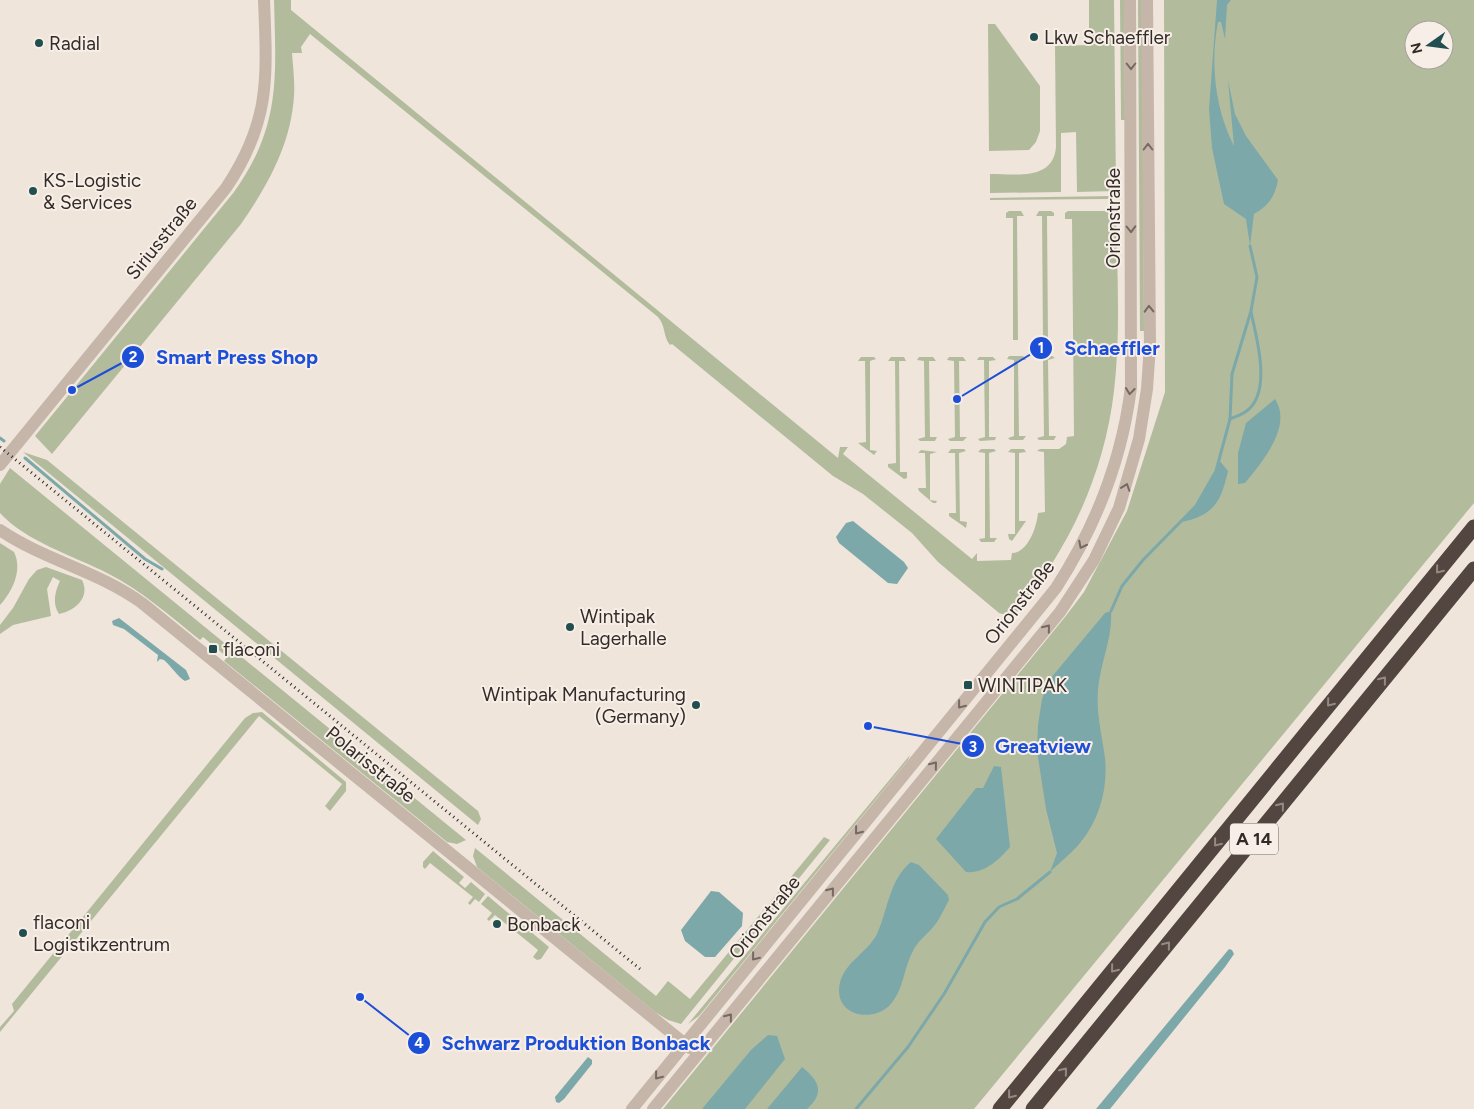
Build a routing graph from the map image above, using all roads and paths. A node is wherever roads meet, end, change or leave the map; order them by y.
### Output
1 (264, 0) edge
2 (1130, 0) edge
3 (1147, 0) edge
4 (0, 465) edge
5 (1, 526) edge
6 (1474, 527) edge
7 (1474, 569) edge
8 (684, 1044) junction
9 (698, 1055) junction
10 (632, 1109) edge
11 (654, 1109) edge
12 (1000, 1109) edge
13 (1034, 1109) edge

1 - 4 street, Siriusstraße
2 -> 8 street, Orionstraße
9 -> 3 street, Orionstraße
5 - 8 street, Polarisstraße
6 -> 12 highway, A 14
13 -> 7 highway, A 14
8 - 9 street, Polarisstraße
8 -> 10 street, Orionstraße
9 - 11 street, Orionstraße

